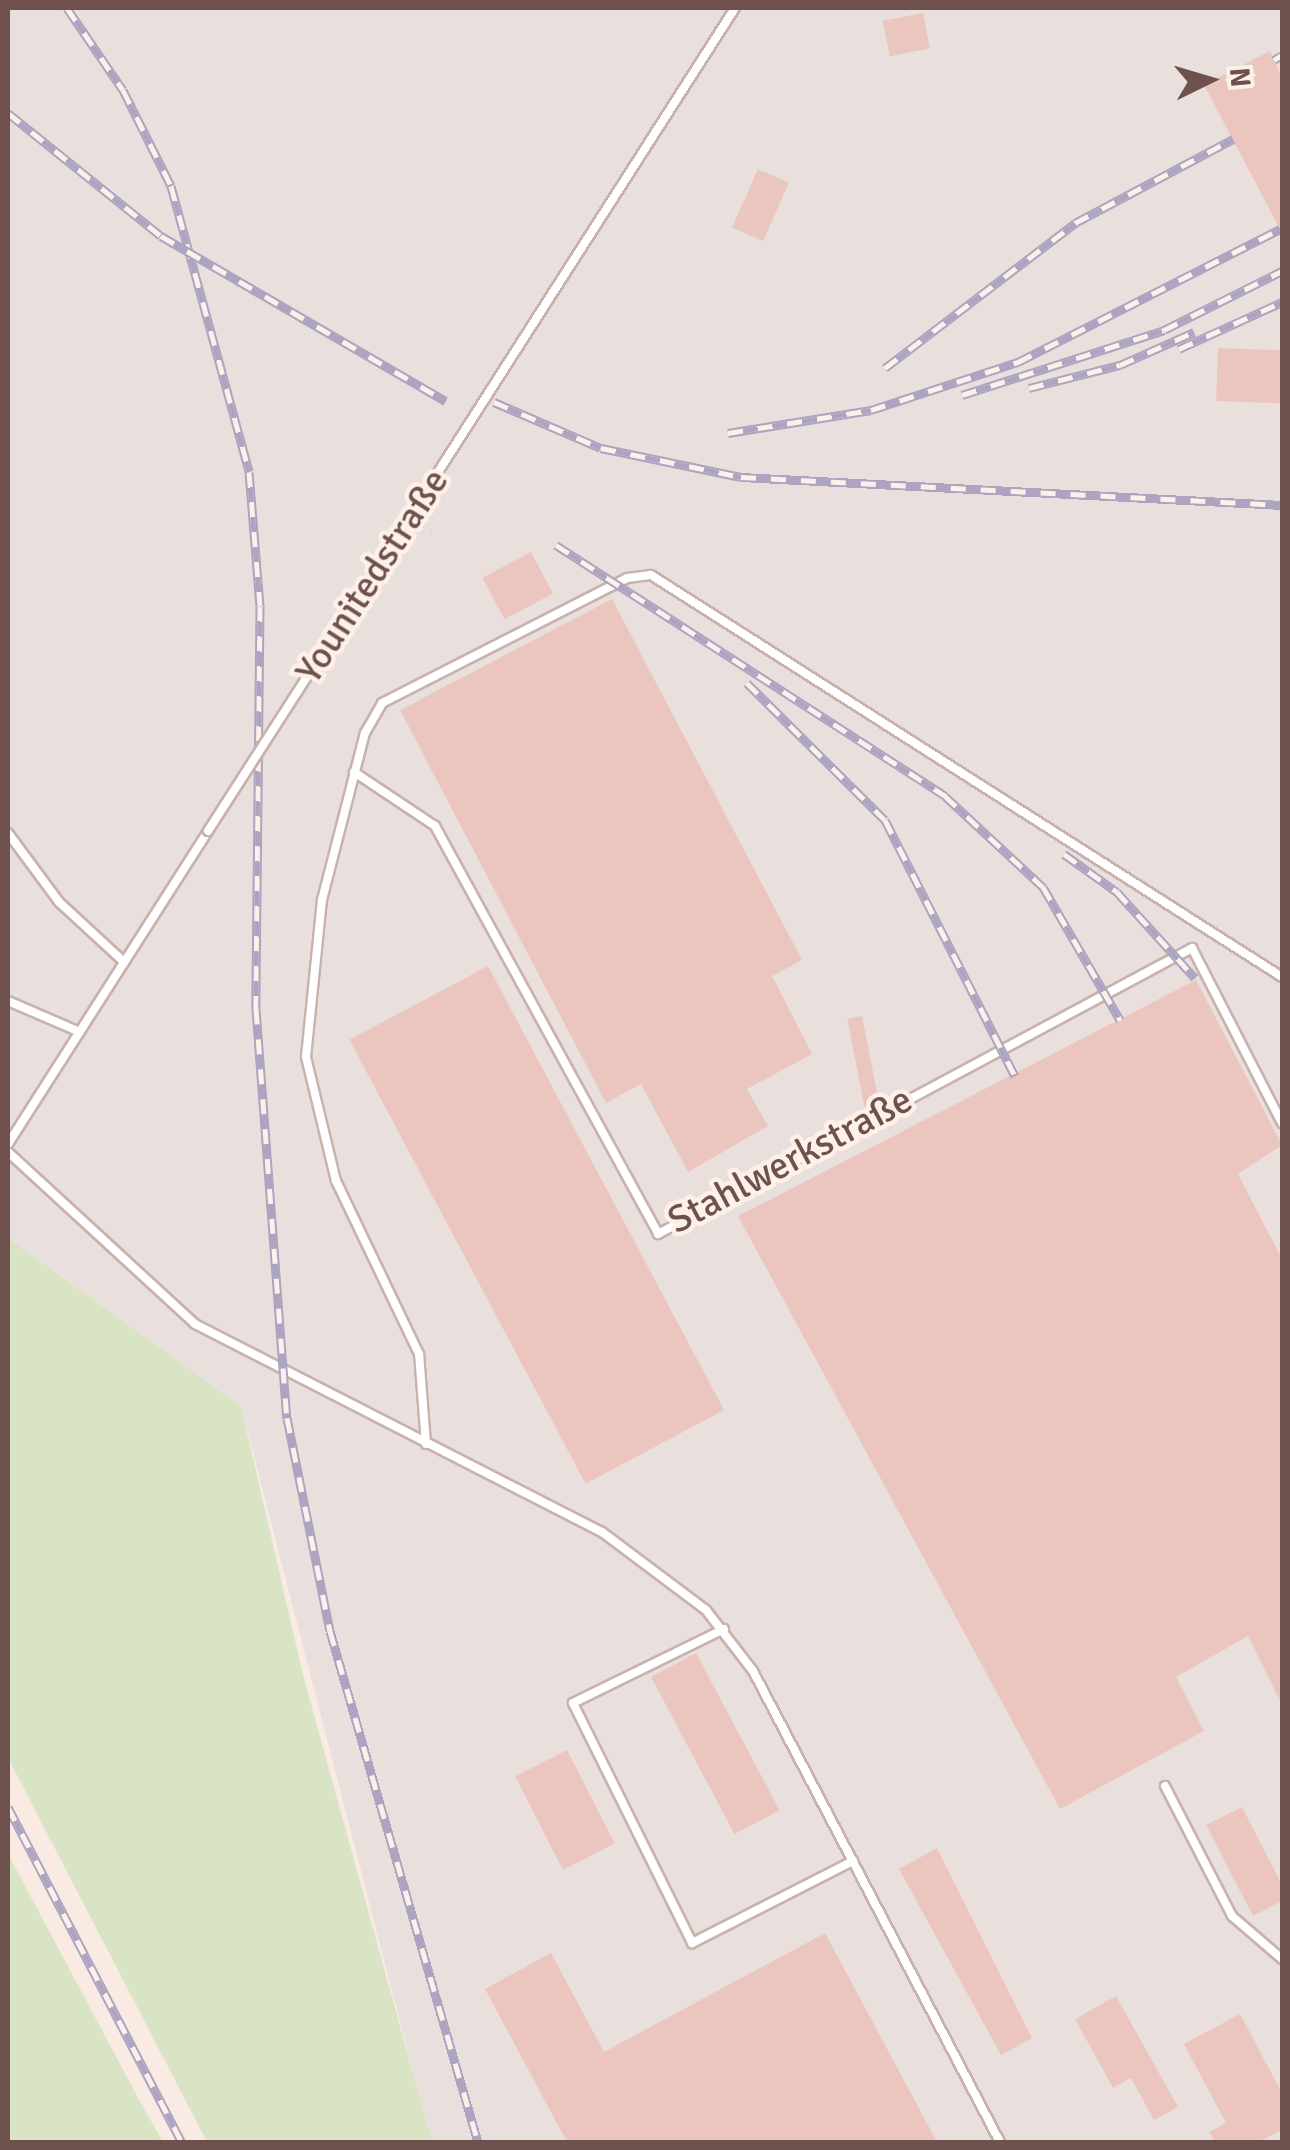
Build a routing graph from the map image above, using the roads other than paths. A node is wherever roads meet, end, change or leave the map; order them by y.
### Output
1 (735, 8) edge
2 (354, 772) junction
3 (8, 833) edge
4 (124, 962) junction
5 (1282, 977) edge
6 (8, 1001) edge
7 (80, 1032) junction
8 (1282, 1122) edge
9 (8, 1144) edge
10 (8, 1152) edge
11 (426, 1444) junction
12 (724, 1629) junction
13 (1165, 1786) dead end
14 (853, 1860) junction
15 (1282, 1960) edge
16 (1000, 2142) edge

1 - 4 lane, Younitedstraße, bridge
2 - 5 lane
2 - 8 lane, Stahlwerkstraße
2 - 11 lane
3 - 4 lane
4 - 7 lane, Younitedstraße
6 - 7 lane
7 - 9 lane, Younitedstraße
10 - 11 lane
11 - 12 lane
12 - 14 lane
12 - 14 lane
13 - 15 lane
14 - 16 lane

